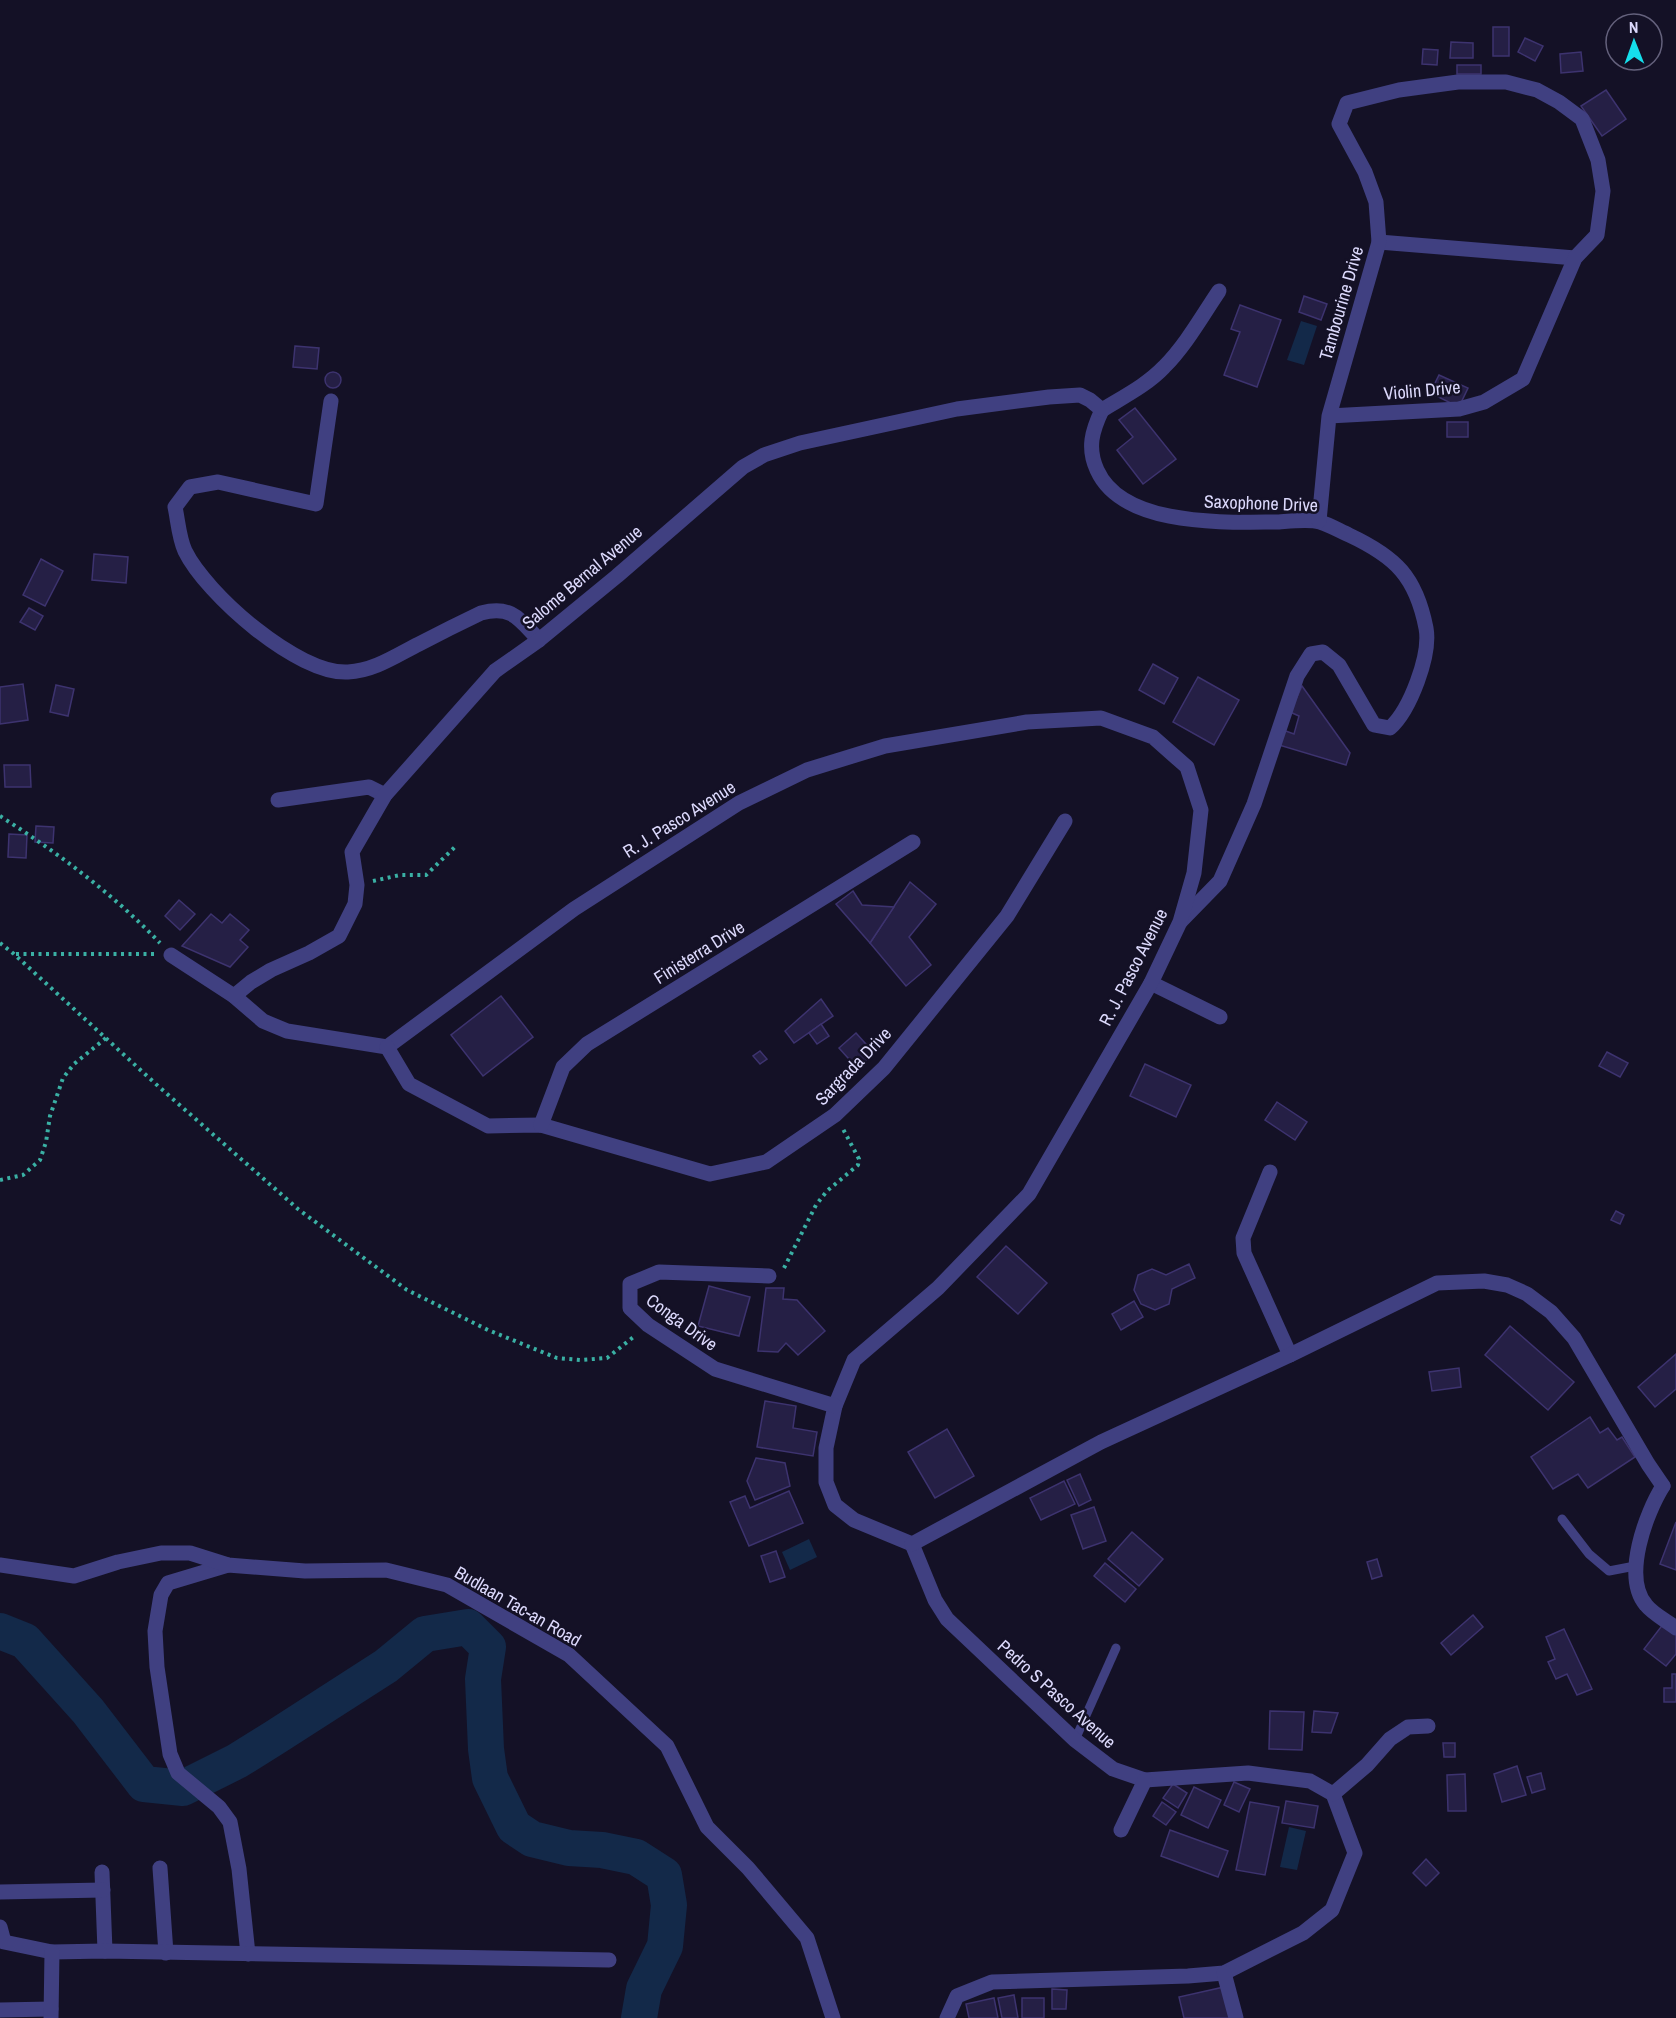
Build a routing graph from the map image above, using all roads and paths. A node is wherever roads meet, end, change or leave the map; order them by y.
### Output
1 (1379, 242) junction
2 (1575, 258) junction
3 (1219, 291) dead end
4 (331, 401) dead end
5 (1102, 410) junction
6 (1329, 416) junction
7 (1319, 521) junction
8 (539, 640) junction
9 (385, 795) junction
10 (278, 800) dead end
11 (0, 816) edge
12 (1065, 821) dead end
13 (913, 842) dead end
14 (457, 845) dead end
15 (357, 885) junction
16 (1180, 922) junction
17 (0, 943) edge
18 (14, 954) junction
19 (171, 955) junction
20 (1151, 983) junction
21 (234, 996) junction
22 (1220, 1017) dead end
23 (106, 1038) junction
24 (387, 1047) junction
25 (835, 1115) junction
26 (541, 1125) junction
27 (1270, 1172) dead end
28 (0, 1180) edge
29 (769, 1276) joint
30 (648, 1324) junction
31 (1290, 1355) junction
32 (835, 1406) junction
33 (1670, 1484) edge
34 (1562, 1519) dead end
35 (912, 1544) junction
36 (0, 1565) edge
37 (228, 1565) junction
38 (1635, 1566) junction
39 (1676, 1628) edge
40 (1116, 1648) dead end
41 (1428, 1726) dead end
42 (1074, 1740) junction
43 (1145, 1780) junction
44 (1333, 1794) junction
45 (1121, 1830) dead end
46 (160, 1868) dead end
47 (102, 1872) dead end
48 (103, 1890) junction
49 (0, 1892) edge
50 (0, 1927) edge
51 (105, 1951) junction
52 (52, 1952) junction
53 (166, 1953) junction
54 (248, 1954) junction
55 (609, 1960) dead end
56 (1224, 1972) junction
57 (0, 2010) edge
58 (51, 2014) edge
59 (833, 2018) edge
60 (947, 2018) edge
61 (1236, 2018) edge

1 - 2 street
1 - 2 street, Tambourine Drive
1 - 6 street, Tambourine Drive
2 - 6 street, Violin Drive
3 - 5 street
4 - 8 street
5 - 7 street, Saxophone Drive
5 - 8 street, Salome Bernal Avenue
6 - 7 street, Tambourine Drive
7 - 16 street, Saxophone Drive
8 - 9 street, Salome Bernal Avenue
9 - 10 street
9 - 15 street, Salome Bernal Avenue
11 - 19 path
12 - 25 street, Sargrada Drive
13 - 26 street, Finisterra Drive
14 - 15 path
15 - 21 street, Salome Bernal Avenue
16 - 20 street, R. J. Pasco Avenue
16 - 24 street, R. J. Pasco Avenue
17 - 18 path
18 - 19 path
18 - 23 path
19 - 21 street
20 - 22 street
20 - 32 street, R. J. Pasco Avenue
21 - 24 street
23 - 28 path
23 - 30 path
24 - 26 street, Sargrada Drive
25 - 26 street, Sargrada Drive
25 - 29 path
27 - 31 street
29 - 30 street, Conga Drive
30 - 32 street, Conga Drive
31 - 33 street
31 - 35 street
32 - 35 street, R. J. Pasco Avenue
33 - 38 street
34 - 38 lane
35 - 42 street, Pedro S Pasco Avenue
36 - 37 street, Budlaan Tac-an Road
37 - 54 street
37 - 59 street, Budlaan Tac-an Road
38 - 39 street
40 - 42 lane
41 - 44 street
42 - 43 street, Pedro S Pasco Avenue
43 - 44 street, Pedro S Pasco Avenue
43 - 45 street
44 - 56 street
46 - 53 street
47 - 48 street
48 - 49 street
48 - 51 street
50 - 52 street
51 - 52 street
51 - 53 street
52 - 58 street
53 - 54 street
54 - 55 street
56 - 60 street
56 - 61 street
57 - 58 street

